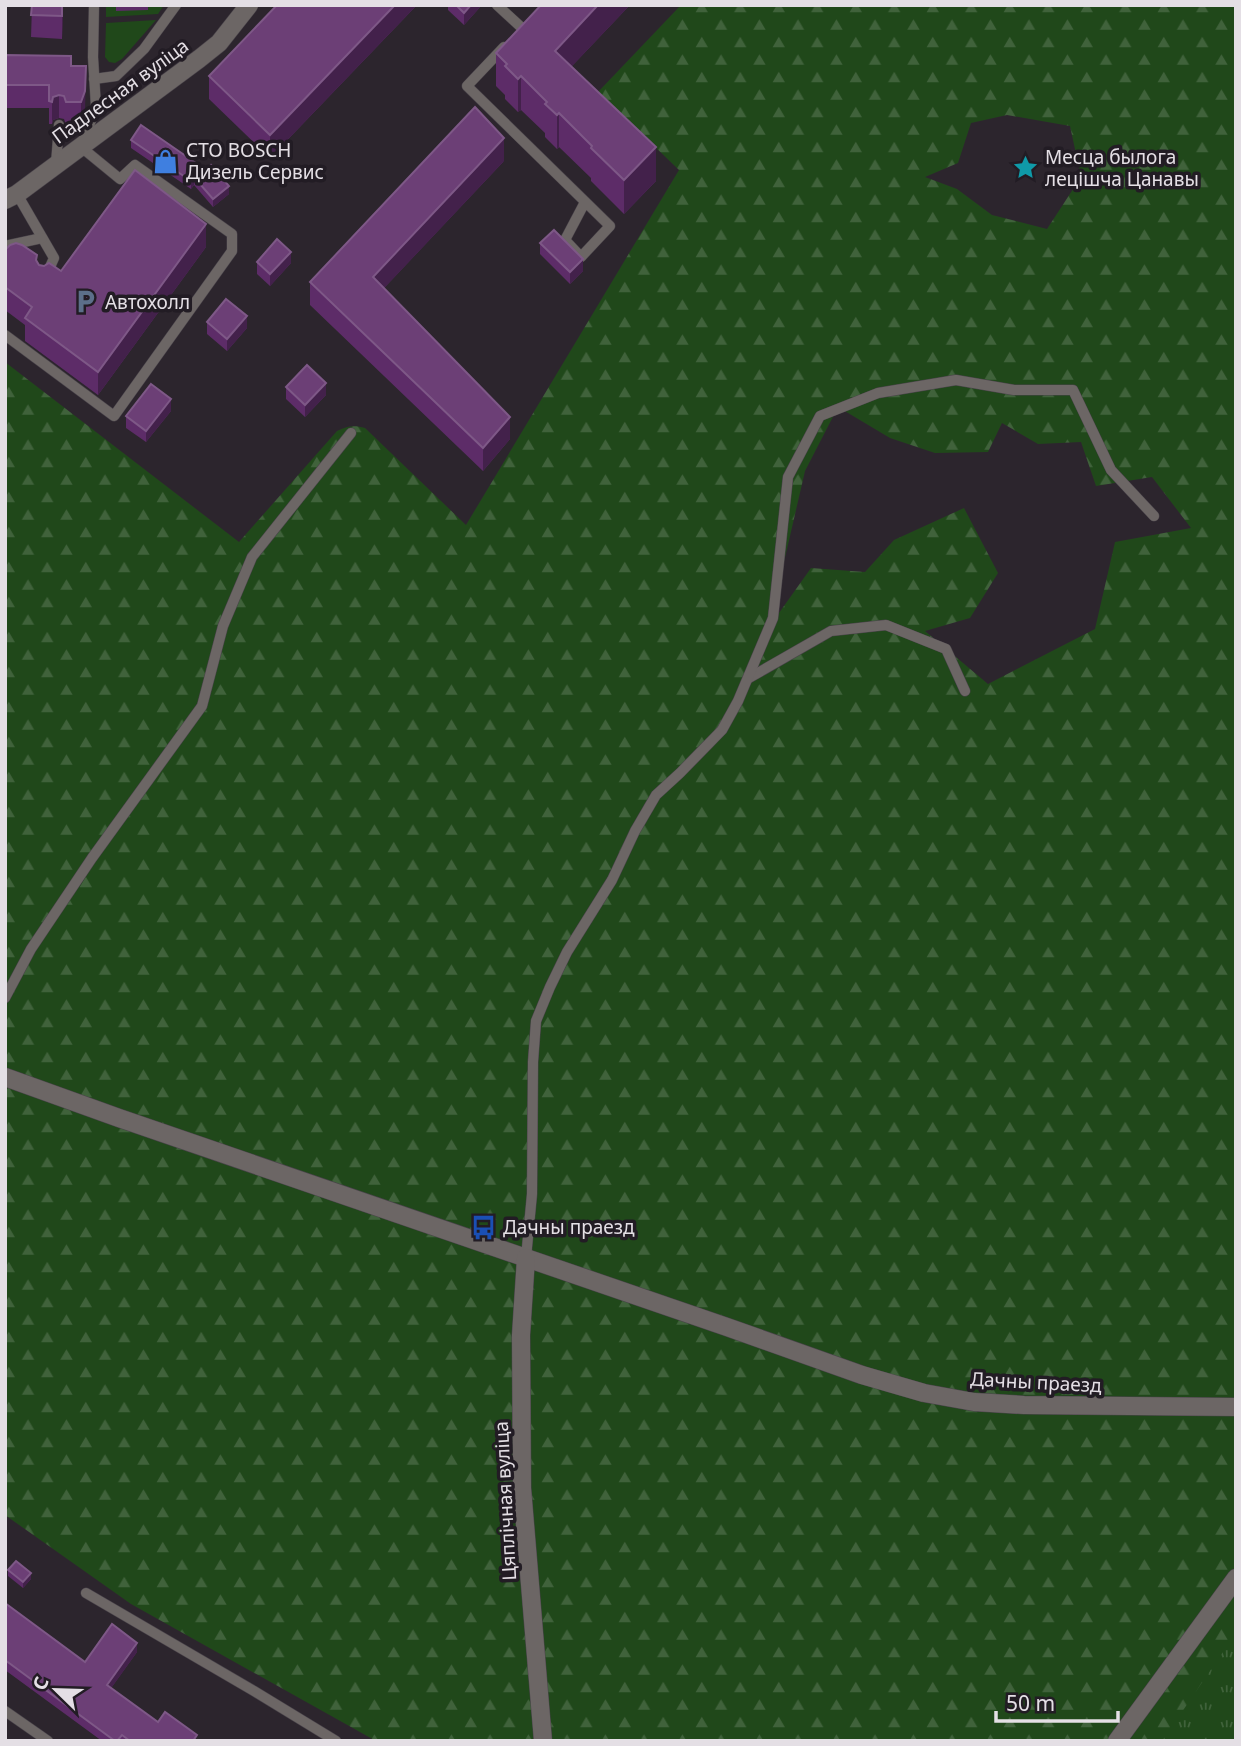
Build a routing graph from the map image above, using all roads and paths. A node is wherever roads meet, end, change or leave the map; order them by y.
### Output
1 (94, 5) edge
2 (249, 5) edge
3 (497, 5) edge
4 (174, 7) edge
5 (94, 79) junction
6 (60, 125) dead end
7 (81, 147) junction
8 (56, 164) junction
9 (11, 197) edge
10 (585, 202) junction
11 (42, 238) junction
12 (5, 246) edge
13 (43, 282) edge
14 (5, 335) edge
15 (351, 433) dead end
16 (1154, 516) dead end
17 (749, 678) junction
18 (965, 691) dead end
19 (5, 998) edge
20 (5, 1077) edge
21 (526, 1258) junction
22 (1236, 1407) edge
23 (1236, 1578) edge
24 (86, 1593) dead end
25 (5, 1711) edge
26 (48, 1741) edge
27 (335, 1741) edge
28 (543, 1741) edge
29 (1117, 1741) edge

1 - 5 lane
2 - 7 street, Падлесная вуліца
3 - 10 lane
4 - 5 lane
5 - 7 lane
6 - 8 lane
7 - 8 street, Падлесная вуліца
7 - 14 lane
8 - 9 street, Падлесная вуліца
9 - 11 lane
10 - 10 lane
11 - 12 lane
11 - 13 lane
15 - 19 lane
16 - 17 lane
17 - 18 lane
17 - 21 lane
20 - 21 street, Дачны праезд
21 - 22 street, Дачны праезд
21 - 28 street, Цяплічная вуліца
23 - 29 street
24 - 27 lane
25 - 26 lane

